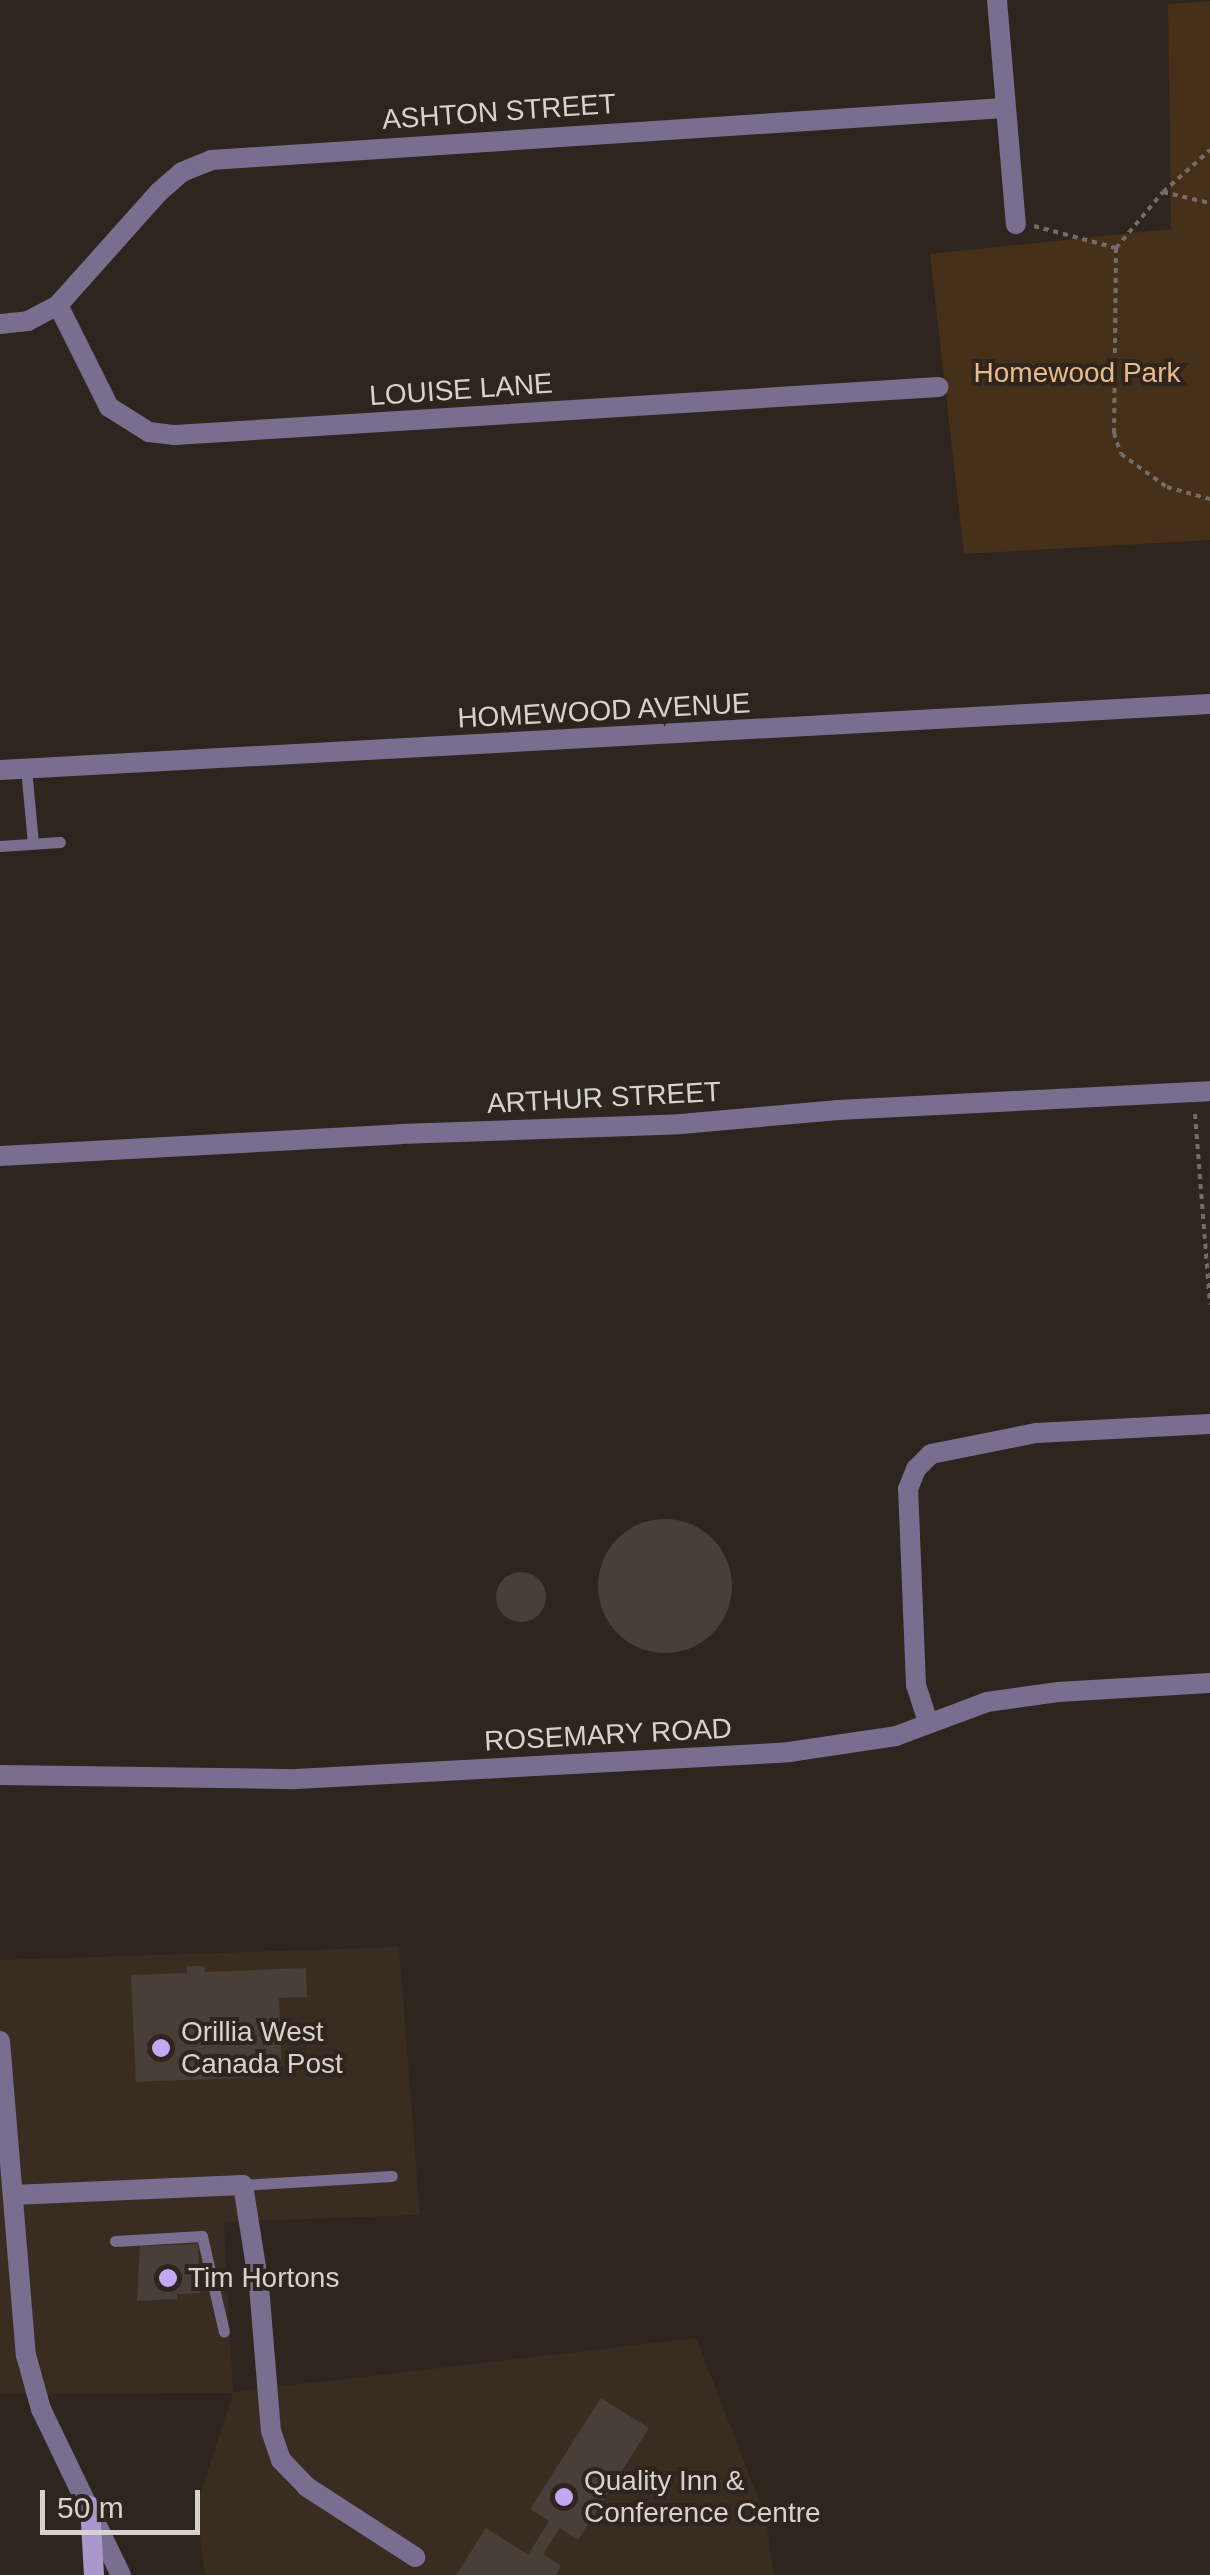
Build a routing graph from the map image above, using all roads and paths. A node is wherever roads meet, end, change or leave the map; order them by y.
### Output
1 (997, 0) edge
2 (1004, 108) junction
3 (1210, 150) edge
4 (1163, 192) junction
5 (1210, 203) edge
6 (1016, 224) joint
7 (1116, 248) junction
8 (58, 305) junction
9 (0, 324) edge
10 (938, 387) dead end
11 (1210, 500) edge
12 (1210, 704) edge
13 (26, 768) junction
14 (0, 770) edge
15 (60, 842) dead end
16 (32, 843) junction
17 (0, 846) edge
18 (1202, 1091) edge
19 (0, 1156) edge
20 (1210, 1304) edge
21 (1210, 1424) edge
22 (1210, 1683) edge
23 (928, 1722) junction
24 (0, 1775) edge
25 (0, 2041) edge
26 (392, 2176) dead end
27 (242, 2184) junction
28 (7, 2196) edge
29 (115, 2242) dead end
30 (224, 2332) dead end
31 (90, 2506) junction
32 (416, 2557) dead end
33 (94, 2575) edge
34 (121, 2575) edge

1 - 2 street
2 - 6 street
2 - 8 street, ASHTON STREET
3 - 4 path
4 - 5 path
4 - 7 path
6 - 7 path
7 - 11 path
8 - 9 street
8 - 10 street, LOUISE LANE
12 - 13 street, HOMEWOOD AVENUE
13 - 14 street, HOMEWOOD AVENUE
13 - 16 lane
15 - 16 lane
16 - 17 lane
18 - 19 street, ARTHUR STREET
18 - 20 path
21 - 23 street
22 - 23 street, ROSEMARY ROAD
23 - 24 street, ROSEMARY ROAD
25 - 28 street
26 - 27 lane
27 - 28 street
27 - 32 street
28 - 31 street
29 - 30 lane
31 - 33 main road
31 - 34 street

